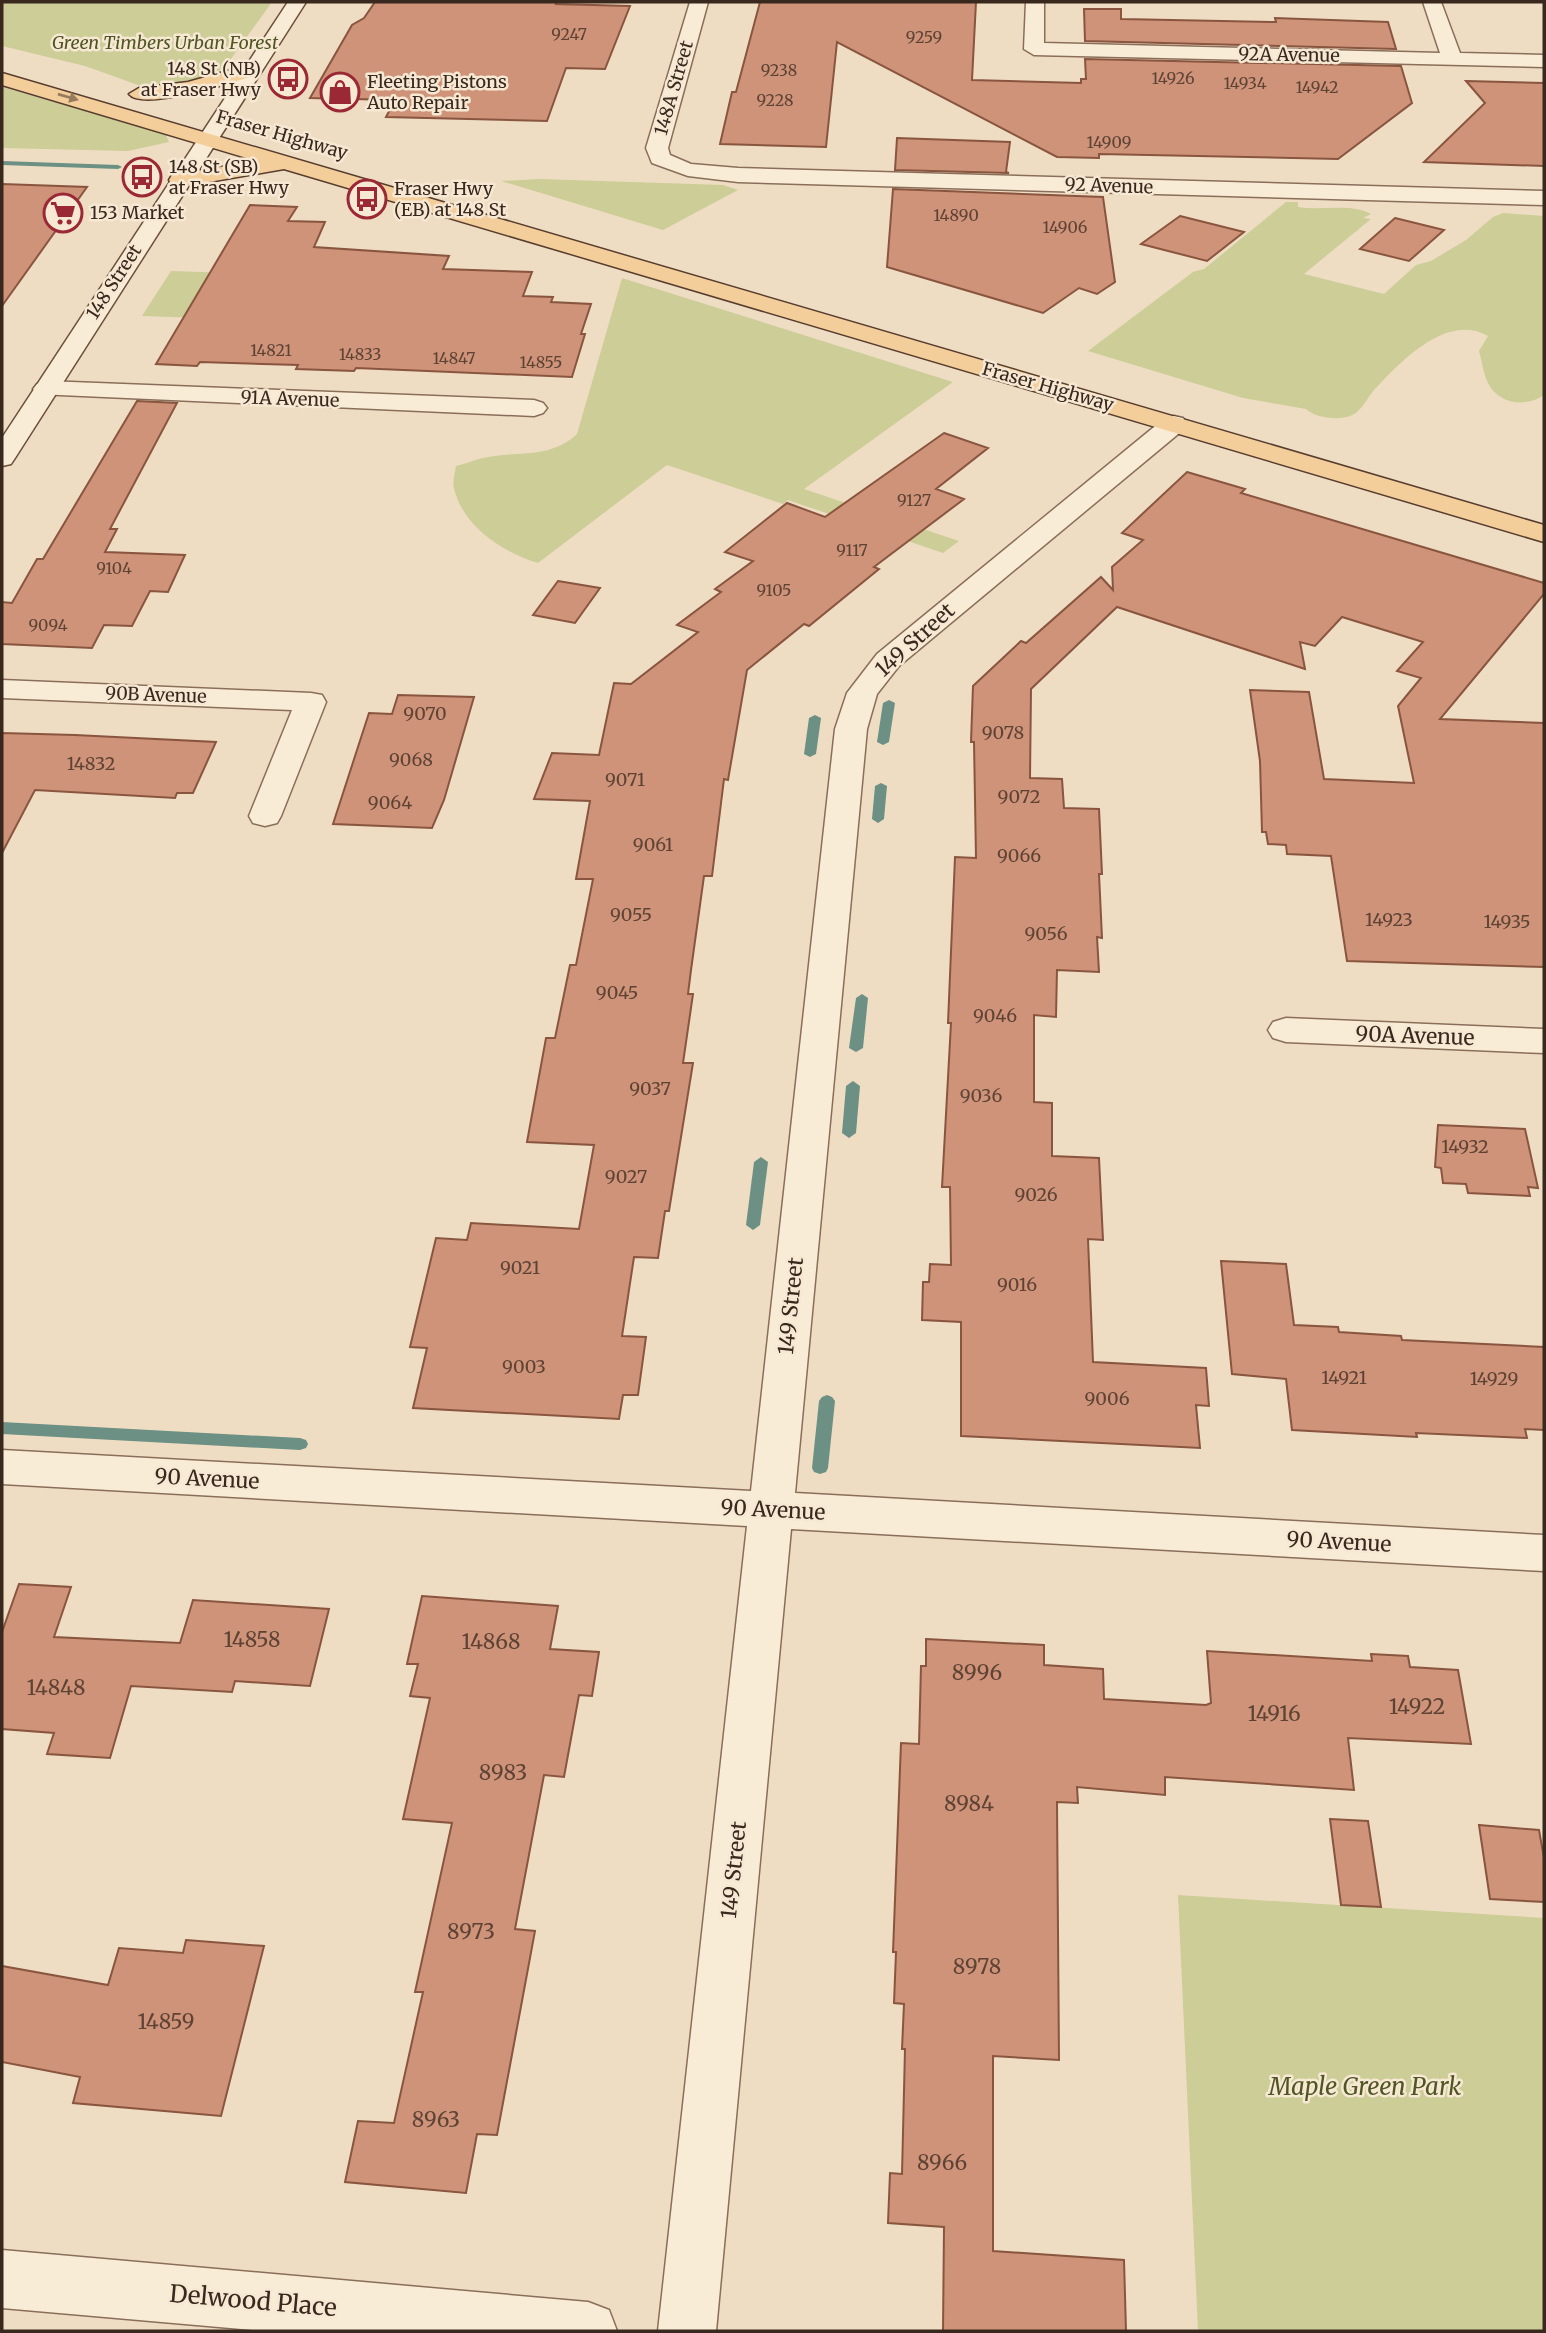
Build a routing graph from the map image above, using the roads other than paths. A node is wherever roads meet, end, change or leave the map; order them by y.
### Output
1 (297, 2) edge
2 (699, 2) edge
3 (1035, 2) edge
4 (1432, 2) edge
5 (1452, 59) junction
6 (1544, 61) edge
7 (252, 70) junction
8 (2, 79) edge
9 (118, 88) dead end
10 (139, 94) junction
11 (221, 118) junction
12 (243, 124) dead end
13 (207, 137) junction
14 (292, 162) junction
15 (674, 167) joint
16 (180, 180) junction
17 (461, 191) dead end
18 (1544, 198) edge
19 (552, 240) junction
20 (46, 389) junction
21 (534, 408) dead end
22 (1174, 424) junction
23 (2, 458) edge
24 (1544, 534) edge
25 (2, 689) edge
26 (265, 816) dead end
27 (1286, 1030) dead end
28 (1544, 1041) edge
29 (2, 1467) edge
30 (770, 1510) junction
31 (1544, 1553) edge
32 (2, 2279) edge
33 (587, 2331) edge
34 (687, 2331) edge

1 - 7 street, 148 Street
2 - 15 street, 148A Street
3 - 5 street, 92A Avenue
4 - 5 street
5 - 6 street, 92A Avenue
7 - 10 main road
7 - 11 street, 148 Street
8 -> 13 main road, Fraser Highway
9 - 10 main road, Fraser Highway
10 - 11 main road, Fraser Highway
11 - 12 main road, Fraser Highway
11 - 13 street, 148 Street
13 - 14 main road, Fraser Highway
13 - 16 street, 148 Street
14 - 16 main road
14 - 19 main road, Fraser Highway
15 - 18 street, 92 Avenue
16 - 20 street, 148 Street
17 - 19 main road, Fraser Highway
19 - 22 main road, Fraser Highway
20 - 21 street, 91A Avenue
20 - 23 street, 148 Street
22 - 24 main road, Fraser Highway
22 - 30 street, 149 Street
25 - 26 street, 90B Avenue
27 - 28 street, 90A Avenue
29 - 30 street, 90 Avenue
30 - 31 street, 90 Avenue
30 - 34 street, 149 Street
32 - 33 street, Delwood Place

